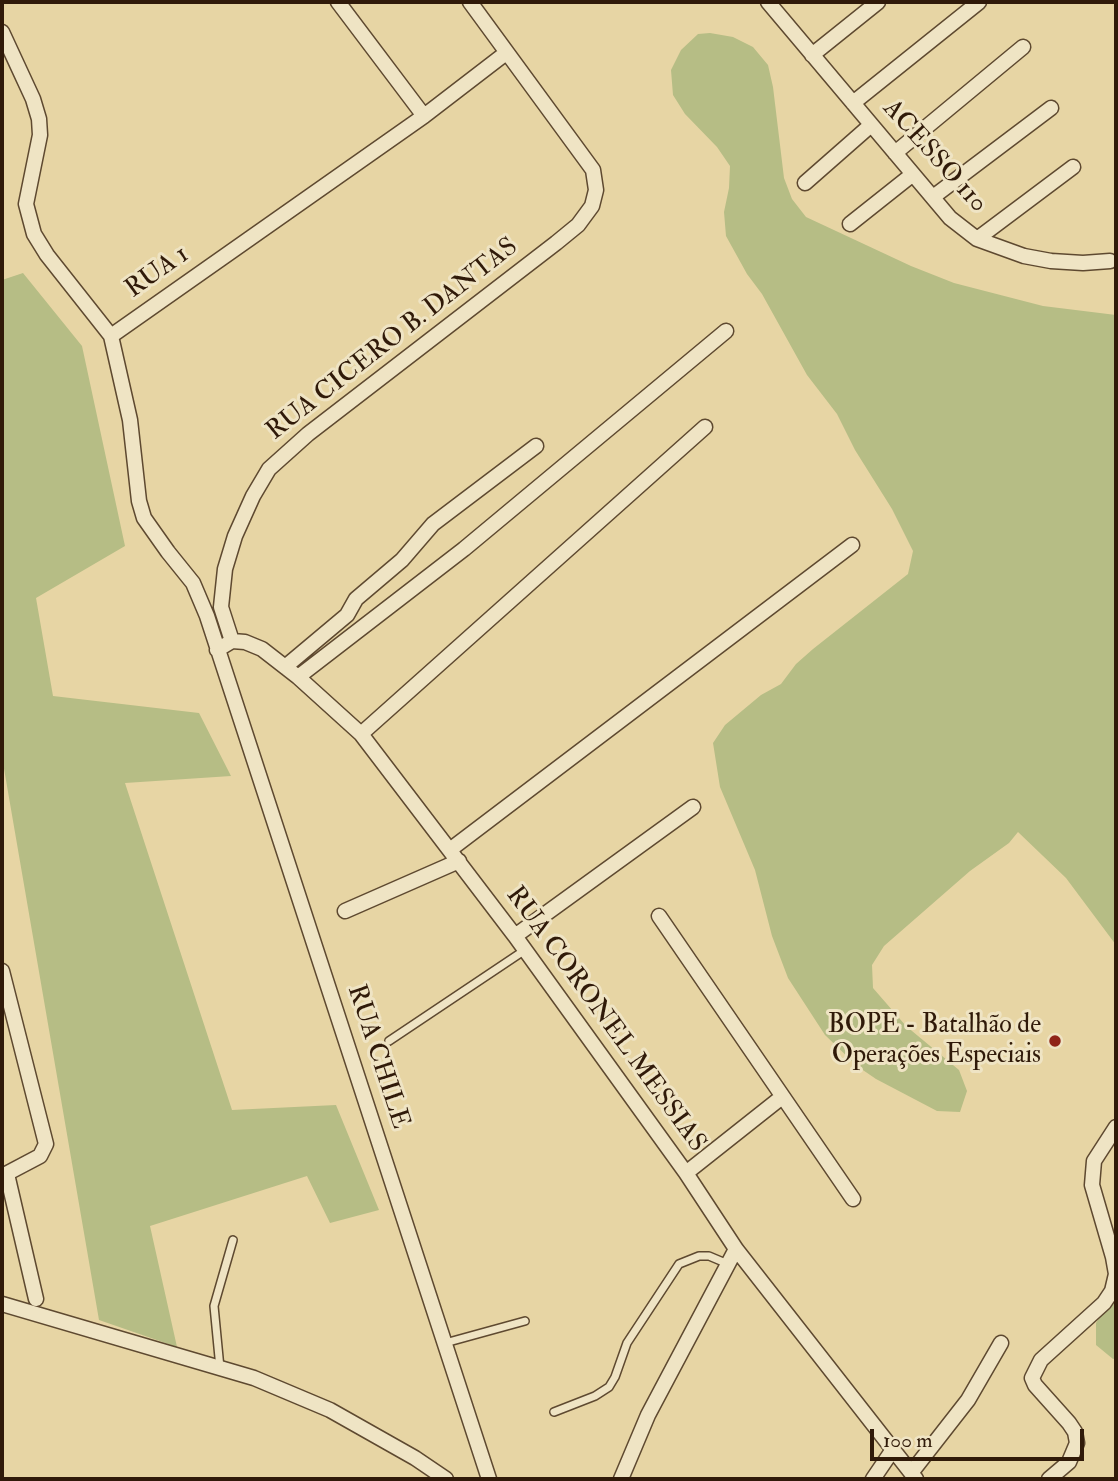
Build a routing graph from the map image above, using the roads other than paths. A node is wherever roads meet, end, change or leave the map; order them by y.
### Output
1 (338, 2) edge
2 (470, 2) edge
3 (878, 2) edge
4 (979, 2) edge
5 (771, 3) edge
6 (2, 32) edge
7 (1023, 47) dead end
8 (506, 52) junction
9 (812, 55) junction
10 (853, 103) junction
11 (1051, 108) dead end
12 (424, 116) junction
13 (872, 125) junction
14 (895, 153) junction
15 (1073, 167) dead end
16 (913, 174) junction
17 (804, 183) dead end
18 (933, 197) junction
19 (850, 224) dead end
20 (977, 239) junction
21 (1111, 261) dead end
22 (726, 331) dead end
23 (111, 336) junction
24 (705, 427) dead end
25 (536, 446) dead end
26 (852, 545) dead end
27 (232, 641) junction
28 (217, 650) junction
29 (285, 667) junction
30 (298, 677) junction
31 (361, 734) junction
32 (693, 807) dead end
33 (455, 855) junction
34 (345, 911) dead end
35 (659, 916) dead end
36 (515, 936) junction
37 (525, 950) junction
38 (2, 971) edge
39 (389, 1041) dead end
40 (782, 1097) junction
41 (1116, 1127) edge
42 (686, 1173) junction
43 (4, 1175) edge
44 (853, 1199) dead end
45 (233, 1240) dead end
46 (736, 1249) junction
47 (728, 1264) junction
48 (1114, 1292) edge
49 (36, 1299) dead end
50 (2, 1304) edge
51 (525, 1321) dead end
52 (445, 1343) junction
53 (1001, 1343) dead end
54 (220, 1368) junction
55 (554, 1412) dead end
56 (892, 1451) junction
57 (913, 1476) edge
58 (446, 1479) edge
59 (489, 1479) edge
60 (621, 1479) edge
61 (873, 1479) edge
62 (1048, 1479) edge

1 - 12 street
2 - 8 street
3 - 9 street
4 - 10 street
5 - 9 street, ACESSO 110
6 - 23 street
7 - 14 street
8 - 12 street, RUA 1
8 - 27 street, RUA CICERO B. DANTAS
9 - 10 street, ACESSO 110
10 - 13 street, ACESSO 110
11 - 18 street
12 - 23 street, RUA 1
13 - 14 street, ACESSO 110
13 - 17 street
14 - 16 street, ACESSO 110
15 - 20 street
16 - 18 street, ACESSO 110
16 - 19 street
18 - 20 street, ACESSO 110
20 - 21 street, ACESSO 110
22 - 30 street
23 - 28 street
24 - 31 street
25 - 29 street
26 - 33 street
27 - 28 street
27 - 29 street, RUA CORONEL MESSIAS
28 - 52 street, RUA CHILE
29 - 30 street, RUA CORONEL MESSIAS
30 - 31 street, RUA CORONEL MESSIAS
31 - 33 street, RUA CORONEL MESSIAS
32 - 36 street
33 - 34 street
33 - 36 street, RUA CORONEL MESSIAS
35 - 40 street
36 - 37 street, RUA CORONEL MESSIAS
37 - 39 lane
37 - 42 street, RUA CORONEL MESSIAS
38 - 43 street
40 - 42 street
40 - 44 street
41 - 48 street
42 - 46 street, RUA CORONEL MESSIAS
43 - 49 street
45 - 54 lane
46 - 47 street
46 - 56 street, RUA CORONEL MESSIAS
47 - 55 lane
47 - 60 street
48 - 62 street
50 - 54 street
51 - 52 lane
52 - 59 street, RUA CHILE
53 - 57 street
54 - 58 street
56 - 57 street, RUA CORONEL MESSIAS
56 - 61 street

